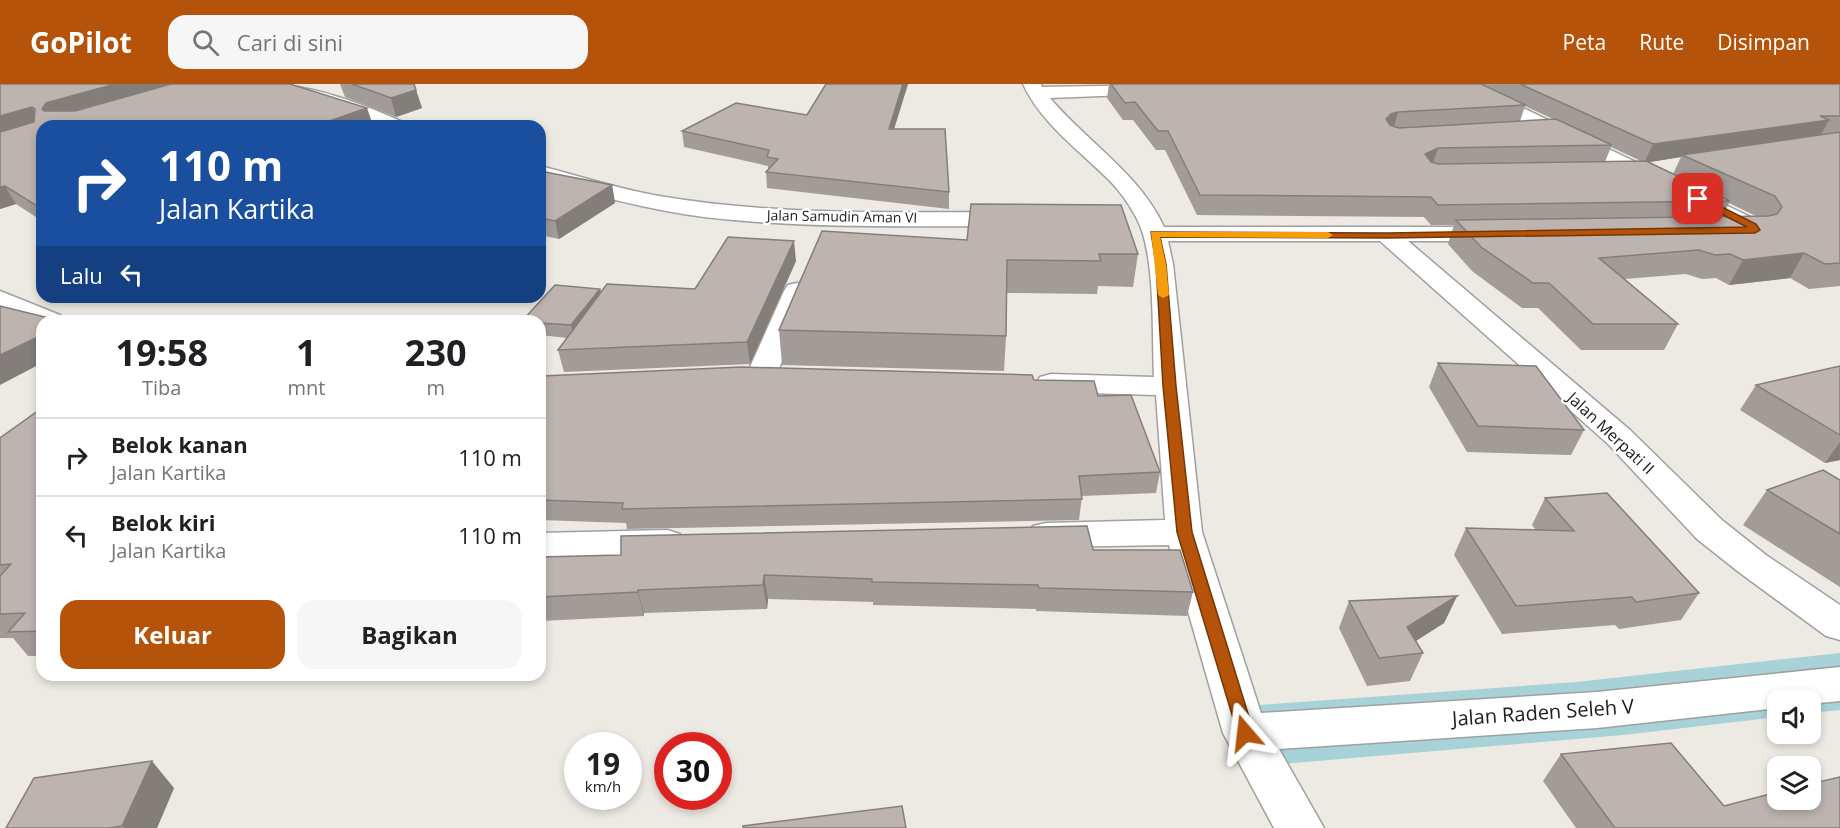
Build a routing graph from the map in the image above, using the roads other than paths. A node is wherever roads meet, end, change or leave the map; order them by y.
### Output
1 (273, 84) edge
2 (1459, 84) edge
3 (1034, 89) edge
4 (1172, 89) edge
5 (384, 120) edge
6 (1550, 129) junction
7 (1516, 131) edge
8 (1676, 166) dead end
9 (1594, 172) edge
10 (1640, 172) junction
11 (546, 174) edge
12 (1030, 219) edge
13 (1143, 225) junction
14 (1716, 231) edge
15 (1516, 234) edge
16 (1387, 236) junction
17 (806, 270) edge
18 (0, 299) edge
19 (36, 315) edge
20 (731, 376) edge
21 (761, 376) junction
22 (796, 377) edge
23 (1029, 383) edge
24 (1170, 386) junction
25 (1184, 532) junction
26 (1017, 536) edge
27 (695, 543) edge
28 (546, 546) edge
29 (1840, 625) edge
30 (1840, 684) edge
31 (1245, 733) junction
32 (1300, 828) edge

1 - 5 street
2 - 6 street
3 - 4 street
3 - 13 street
6 - 7 street
6 - 10 street
8 - 10 street
9 - 10 street
10 - 14 street
11 - 12 street, Jalan Samudin Aman VI
13 - 16 street
13 - 24 street
15 - 16 street
16 - 29 street, Jalan Merpati II
17 - 21 street
18 - 19 street
20 - 21 street
21 - 22 street
23 - 24 street
24 - 25 street
25 - 26 street
25 - 31 street
27 - 28 street
30 - 31 street, Jalan Raden Seleh V
31 - 32 street

